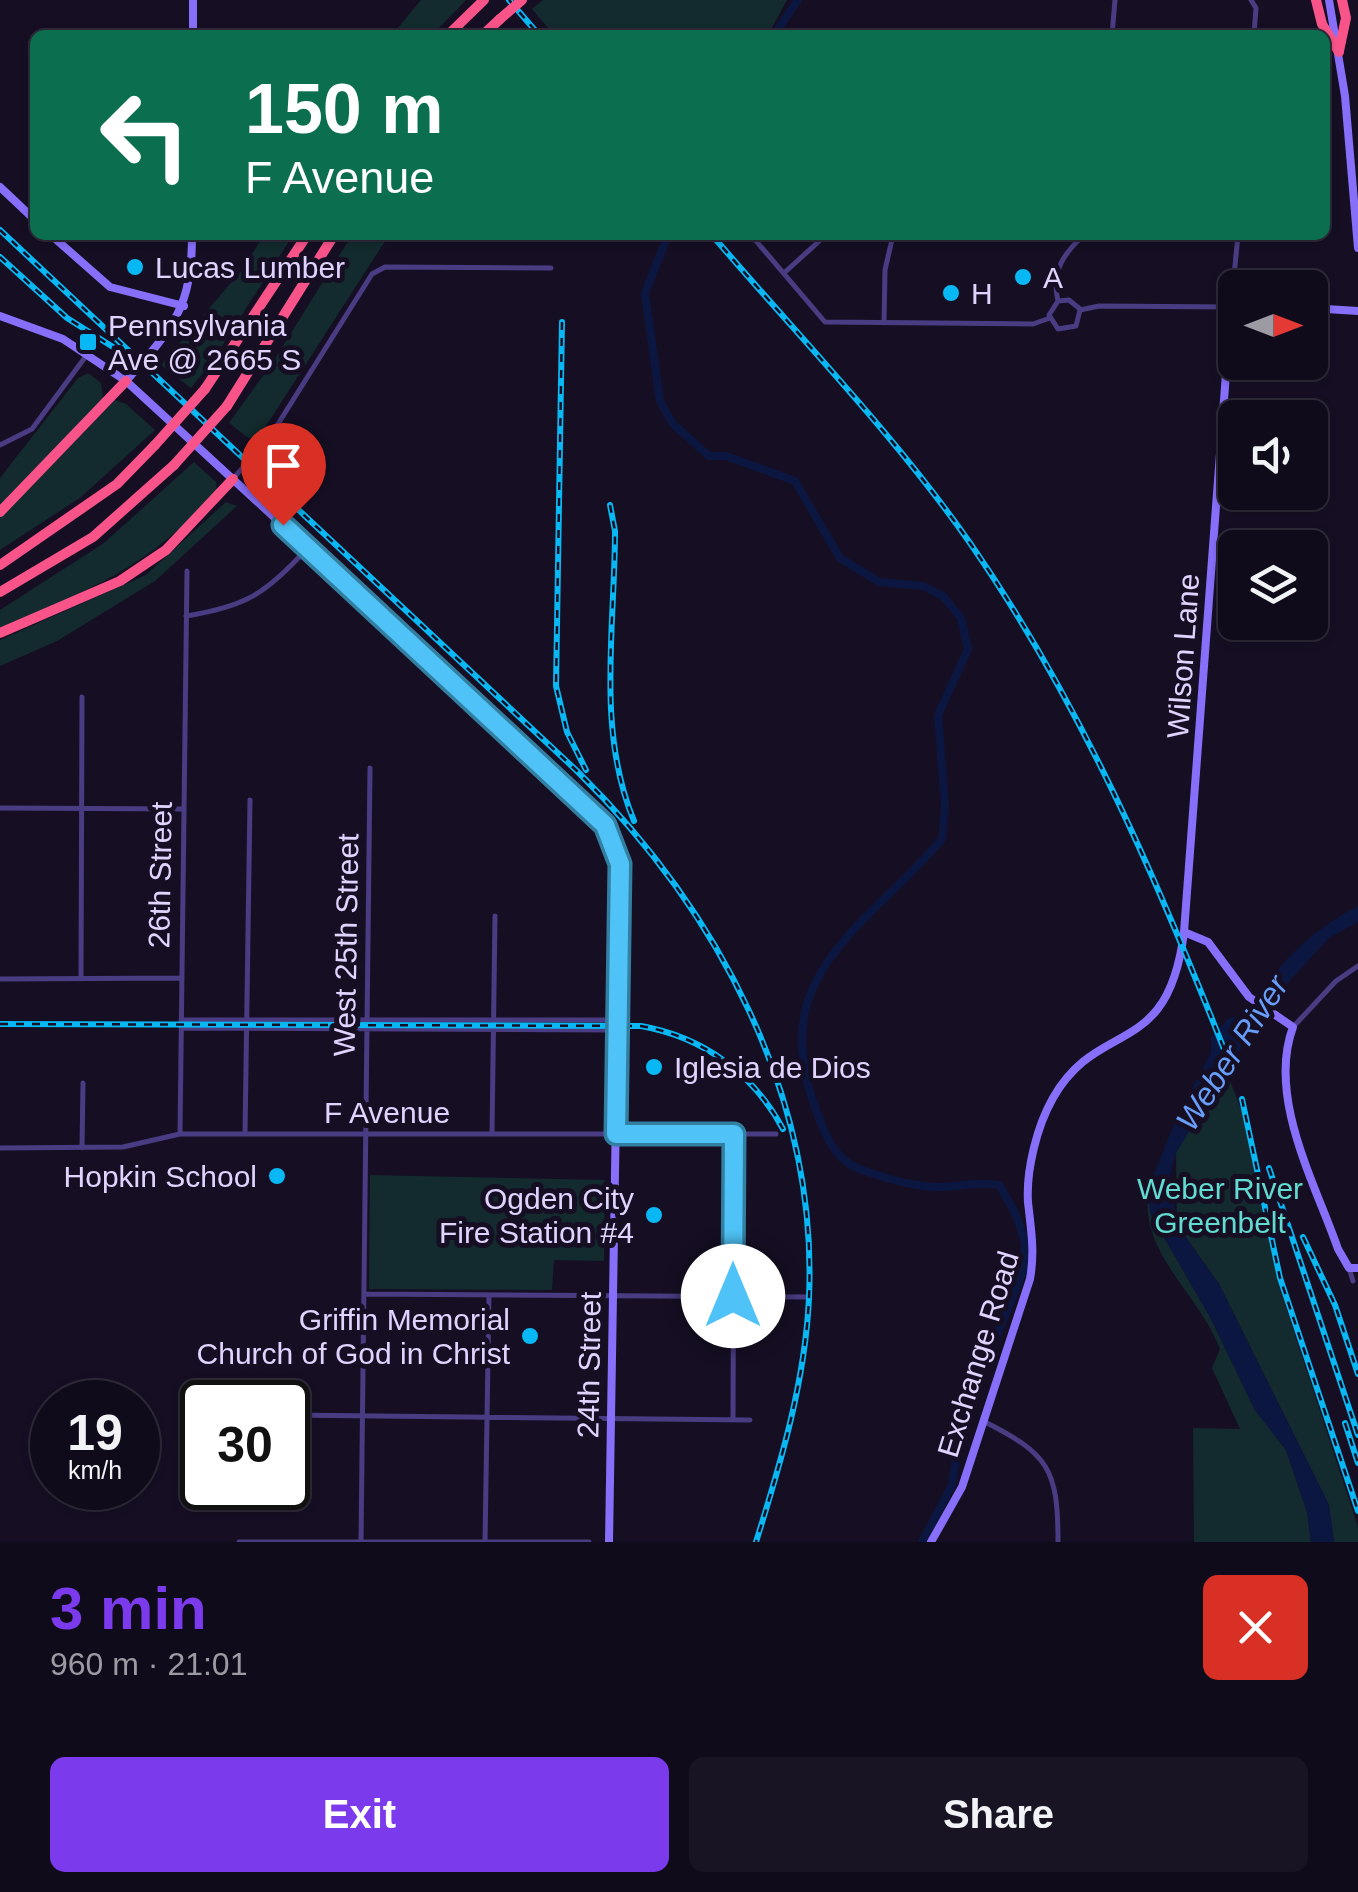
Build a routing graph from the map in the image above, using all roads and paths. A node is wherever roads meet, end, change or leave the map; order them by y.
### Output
1 (193, 0) edge
2 (522, 0) edge
3 (1114, 0) edge
4 (1251, 0) edge
5 (1316, 0) edge
6 (1329, 0) edge
7 (1342, 0) edge
8 (483, 1) edge
9 (193, 30) edge
10 (453, 30) edge
11 (488, 30) edge
12 (1112, 30) edge
13 (1254, 30) edge
14 (1326, 30) edge
15 (1330, 37) edge
16 (1339, 52) junction
17 (0, 187) edge
18 (30, 215) edge
19 (57, 240) edge
20 (192, 240) edge
21 (304, 240) edge
22 (331, 240) edge
23 (754, 240) edge
24 (821, 240) edge
25 (892, 240) edge
26 (1079, 240) edge
27 (1238, 240) edge
28 (1358, 248) edge
29 (551, 268) dead end
30 (1236, 270) edge
31 (784, 274) junction
32 (1058, 301) junction
33 (184, 306) junction
34 (1218, 307) edge
35 (1328, 309) edge
36 (1080, 310) junction
37 (1358, 311) edge
38 (0, 316) edge
39 (1050, 318) junction
40 (884, 323) junction
41 (88, 353) junction
42 (126, 380) junction
43 (1227, 380) edge
44 (0, 445) edge
45 (233, 479) junction
46 (0, 512) edge
47 (308, 548) junction
48 (0, 565) edge
49 (187, 571) dead end
50 (0, 592) edge
51 (186, 616) junction
52 (0, 632) edge
53 (82, 697) dead end
54 (370, 768) dead end
55 (250, 800) dead end
56 (0, 808) edge
57 (82, 808) junction
58 (184, 809) junction
59 (495, 916) dead end
60 (1184, 932) junction
61 (1358, 966) edge
62 (182, 978) junction
63 (0, 979) edge
64 (82, 979) junction
65 (181, 1020) junction
66 (246, 1020) junction
67 (369, 1020) junction
68 (492, 1020) junction
69 (617, 1025) junction
70 (181, 1028) junction
71 (1293, 1028) junction
72 (246, 1029) junction
73 (369, 1029) junction
74 (492, 1029) junction
75 (83, 1083) dead end
76 (180, 1134) junction
77 (245, 1134) junction
78 (366, 1134) junction
79 (492, 1134) junction
80 (616, 1134) junction
81 (734, 1134) junction
82 (776, 1134) dead end
83 (0, 1148) edge
84 (82, 1148) junction
85 (1353, 1268) edge
86 (1352, 1282) dead end
87 (364, 1294) junction
88 (489, 1295) junction
89 (613, 1296) junction
90 (733, 1296) junction
91 (809, 1297) dead end
92 (310, 1415) edge
93 (362, 1416) junction
94 (487, 1417) junction
95 (611, 1418) junction
96 (733, 1419) junction
97 (750, 1420) dead end
98 (983, 1421) junction
99 (238, 1541) edge
100 (360, 1541) edge
101 (485, 1541) edge
102 (588, 1542) edge
103 (608, 1542) edge
104 (932, 1542) edge
105 (1058, 1542) edge

1 - 9 street
2 - 11 highway, bridge
3 - 12 street
4 - 13 street
5 - 14 highway
6 - 16 street
7 - 16 highway
8 - 10 highway
15 - 16 highway
16 - 28 street
17 - 18 street
19 - 33 street
20 - 33 street
21 - 48 highway, bridge
22 - 50 highway, bridge
23 - 31 street
24 - 31 street
25 - 40 street
26 - 32 street
27 - 30 street, Wilson Lane
29 - 45 street
31 - 40 street
32 - 36 street
32 - 39 street
33 - 42 street
34 - 36 street
35 - 37 street
36 - 39 street
38 - 41 street, 24th Street
39 - 40 street
41 - 42 street, 24th Street
41 - 44 street
42 - 45 street, 24th Street
42 - 46 highway
43 - 60 street, Wilson Lane
45 - 47 street, 24th Street
45 - 52 highway
47 - 51 street
47 - 69 street, 24th Street
49 - 51 street, 26th Street
51 - 58 street, 26th Street
53 - 57 street
54 - 67 street, West 25th Street
55 - 66 street
56 - 57 street
57 - 58 street
57 - 64 street
58 - 62 street, 26th Street
59 - 68 street
60 - 71 street
60 - 98 street, Exchange Road
61 - 71 street
62 - 64 street
62 - 65 street, 26th Street
63 - 64 street
65 - 66 street
65 - 70 street, 26th Street
66 - 67 street
66 - 72 street
67 - 68 street
67 - 73 street, West 25th Street
68 - 69 street
68 - 74 street
69 - 74 street
69 - 80 street, 24th Street
70 - 72 street
70 - 76 street, 26th Street
71 - 85 street
72 - 73 street
72 - 77 street
73 - 74 street
73 - 78 street, West 25th Street
74 - 79 street
75 - 84 street
76 - 77 street, F Avenue
76 - 84 street, F Avenue
77 - 78 street, F Avenue
78 - 79 street, F Avenue
78 - 87 street, West 25th Street
79 - 80 street, F Avenue
80 - 81 street, F Avenue
80 - 89 street, 24th Street
81 - 82 street, F Avenue
81 - 90 street
83 - 84 street, F Avenue
85 - 86 street
87 - 88 street
87 - 93 street, West 25th Street
88 - 89 street
88 - 94 street
89 - 90 street
89 - 95 street, 24th Street
90 - 91 street
90 - 96 street
92 - 93 street
93 - 94 street
93 - 100 street, West 25th Street
94 - 95 street
94 - 101 street
95 - 96 street
95 - 103 street, 24th Street
96 - 97 street
98 - 104 street, Exchange Road
98 - 105 street
99 - 100 street
100 - 101 street
101 - 102 street

